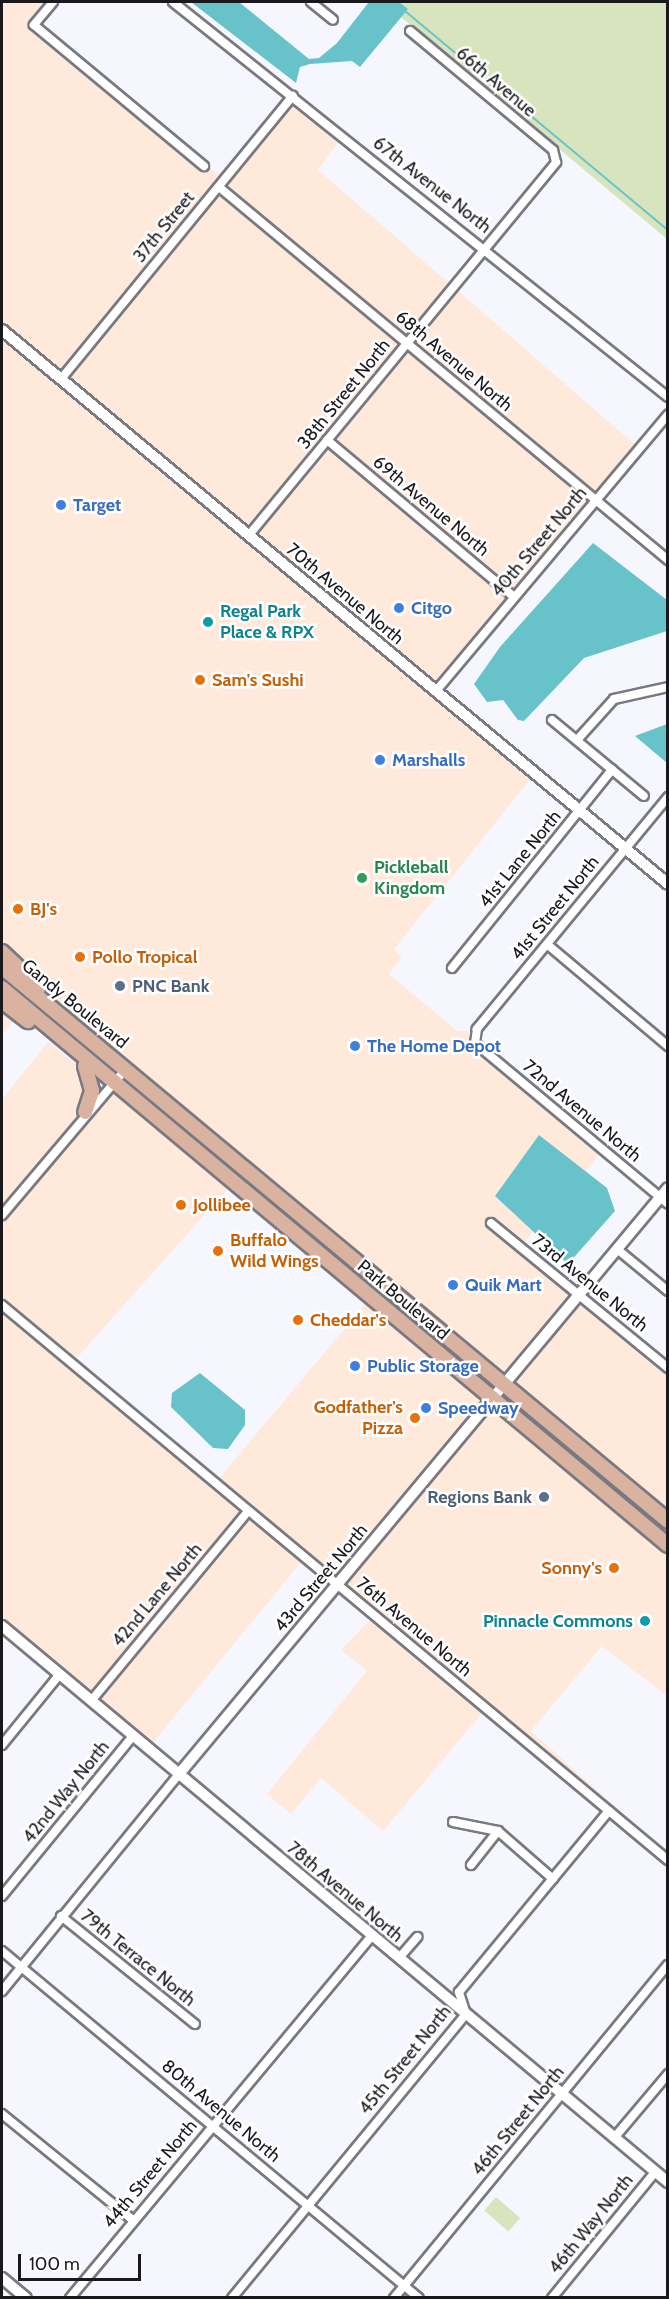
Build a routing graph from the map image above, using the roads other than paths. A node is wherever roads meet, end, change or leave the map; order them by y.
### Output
1 (54, 2) edge
2 (173, 2) edge
3 (311, 2) edge
4 (333, 20) dead end
5 (410, 31) dead end
6 (293, 96) junction
7 (556, 162) joint
8 (204, 166) dead end
9 (219, 187) junction
10 (485, 248) junction
11 (2, 330) edge
12 (407, 343) junction
13 (61, 379) junction
14 (668, 397) edge
15 (668, 415) edge
16 (327, 440) junction
17 (595, 500) junction
18 (249, 535) junction
19 (668, 560) edge
20 (514, 597) junction
21 (668, 687) edge
22 (436, 691) junction
23 (552, 720) dead end
24 (577, 740) junction
25 (612, 770) junction
26 (644, 796) dead end
27 (668, 797) edge
28 (580, 812) junction
29 (624, 848) junction
30 (668, 884) edge
31 (548, 945) junction
32 (2, 952) edge
33 (2, 967) edge
34 (452, 968) dead end
35 (2, 988) edge
36 (2, 1002) edge
37 (474, 1043) joint
38 (96, 1044) junction
39 (668, 1046) edge
40 (85, 1066) junction
41 (126, 1069) junction
42 (114, 1082) junction
43 (85, 1112) junction
44 (199, 1153) junction
45 (668, 1188) edge
46 (664, 1201) edge
47 (2, 1215) edge
48 (490, 1223) dead end
49 (317, 1226) junction
50 (308, 1243) junction
51 (617, 1249) junction
52 (668, 1292) edge
53 (579, 1294) junction
54 (402, 1296) junction
55 (2, 1305) edge
56 (668, 1368) edge
57 (505, 1387) junction
58 (494, 1400) junction
59 (248, 1510) junction
60 (668, 1521) edge
61 (651, 1531) junction
62 (668, 1535) edge
63 (668, 1545) edge
64 (337, 1585) junction
65 (2, 1626) edge
66 (59, 1675) junction
67 (91, 1701) junction
68 (133, 1736) junction
69 (2, 1745) edge
70 (179, 1774) junction
71 (609, 1811) junction
72 (453, 1822) dead end
73 (498, 1832) junction
74 (668, 1860) edge
75 (471, 1865) dead end
76 (553, 1879) junction
77 (2, 1896) edge
78 (61, 1916) junction
79 (372, 1935) junction
80 (417, 1937) dead end
81 (2, 1951) edge
82 (399, 1958) junction
83 (668, 1965) edge
84 (21, 1967) junction
85 (2, 1991) edge
86 (466, 2014) junction
87 (195, 2024) dead end
88 (668, 2073) edge
89 (561, 2095) junction
90 (2, 2114) edge
91 (212, 2125) junction
92 (614, 2138) junction
93 (655, 2172) junction
94 (668, 2182) edge
95 (308, 2205) junction
96 (133, 2220) junction
97 (2, 2278) edge
98 (404, 2285) junction
99 (26, 2298) edge
100 (70, 2298) edge
101 (232, 2298) edge
102 (394, 2298) edge
103 (419, 2298) edge
104 (552, 2298) edge

1 - 8 street
2 - 6 street, 67th Avenue North
3 - 4 street
5 - 7 street, 66th Avenue
6 - 9 street, 37th Street
6 - 10 street, 67th Avenue North
7 - 10 street, 38th Street North
9 - 12 street, 68th Avenue North
9 - 13 street, 37th Street
10 - 12 street, 38th Street North
10 - 14 street, 67th Avenue North
11 - 13 street, 70th Avenue North
12 - 16 street, 38th Street North
12 - 17 street, 68th Avenue North
13 - 18 street, 70th Avenue North
15 - 17 street, 40th Street North
16 - 18 street, 38th Street North
16 - 20 street, 69th Avenue North
17 - 19 street, 68th Avenue North
17 - 20 street, 40th Street North
18 - 22 street, 70th Avenue North
20 - 22 street, 40th Street North
21 - 24 street
22 - 28 street, 70th Avenue North
23 - 24 street
24 - 25 street
25 - 26 street
25 - 28 street, 41st Lane North
27 - 29 street, 41st Street North
28 - 29 street, 70th Avenue North
28 - 34 street, 41st Lane North
29 - 30 street, 70th Avenue North
29 - 31 street, 41st Street North
31 - 37 street, 41st Street North
31 - 39 street
32 - 38 main road
33 - 38 main road, Gandy Boulevard
35 - 42 main road, Gandy Boulevard
36 - 40 main road
37 - 46 street, 72nd Avenue North
38 - 41 main road, Gandy Boulevard
40 - 42 main road
40 - 43 main road
41 - 42 street
41 - 49 main road, Park Boulevard
42 - 43 street
42 - 44 main road, Park Boulevard
43 - 47 street
44 - 49 main road
44 - 50 main road, Park Boulevard
45 - 46 street, 43rd Street North
46 - 51 street, 43rd Street North
48 - 53 street, 73rd Avenue North
49 - 54 main road, Park Boulevard
50 - 54 main road
50 - 58 main road, Park Boulevard
51 - 52 street
51 - 53 street, 43rd Street North
53 - 56 street, 73rd Avenue North
53 - 57 street, 43rd Street North
54 - 57 main road, Park Boulevard
55 - 59 street, 76th Avenue North
57 - 58 street, 43rd Street North
57 - 60 main road, Park Boulevard
58 - 61 main road, Park Boulevard
58 - 64 street, 43rd Street North
59 - 64 street, 76th Avenue North
59 - 67 street, 42nd Lane North
61 - 62 main road
61 - 63 main road, Park Boulevard
64 - 70 street, 43rd Street North
64 - 71 street, 76th Avenue North
65 - 66 street, 78th Avenue North
66 - 67 street, 78th Avenue North
66 - 69 street
67 - 68 street, 78th Avenue North
68 - 70 street, 78th Avenue North
68 - 77 street, 42nd Way North
70 - 78 street, 43rd Street North
70 - 79 street, 78th Avenue North
71 - 74 street, 76th Avenue North
71 - 76 street, 45th Street North
72 - 73 street
73 - 75 street
73 - 76 street
76 - 86 street, 45th Street North
78 - 84 street, 43rd Street North
78 - 87 street, 79th Terrace North
79 - 82 street, 78th Avenue North
79 - 91 street, 44th Street North
80 - 82 street
81 - 84 street, 80th Avenue North
82 - 86 street, 78th Avenue North
83 - 89 street, 46th Street North
84 - 85 street, 43rd Street North
84 - 91 street, 80th Avenue North
86 - 89 street, 78th Avenue North
86 - 95 street, 45th Street North
88 - 92 street
89 - 92 street, 78th Avenue North
89 - 98 street, 46th Street North
90 - 96 street
91 - 95 street, 80th Avenue North
91 - 96 street, 44th Street North
92 - 93 street, 78th Avenue North
93 - 94 street, 78th Avenue North
93 - 104 street, 46th Way North
95 - 98 street, 80th Avenue North
95 - 101 street, 45th Street North
96 - 100 street, 44th Street North
97 - 99 street
98 - 102 street, 46th Street North
98 - 103 street, 80th Avenue North

